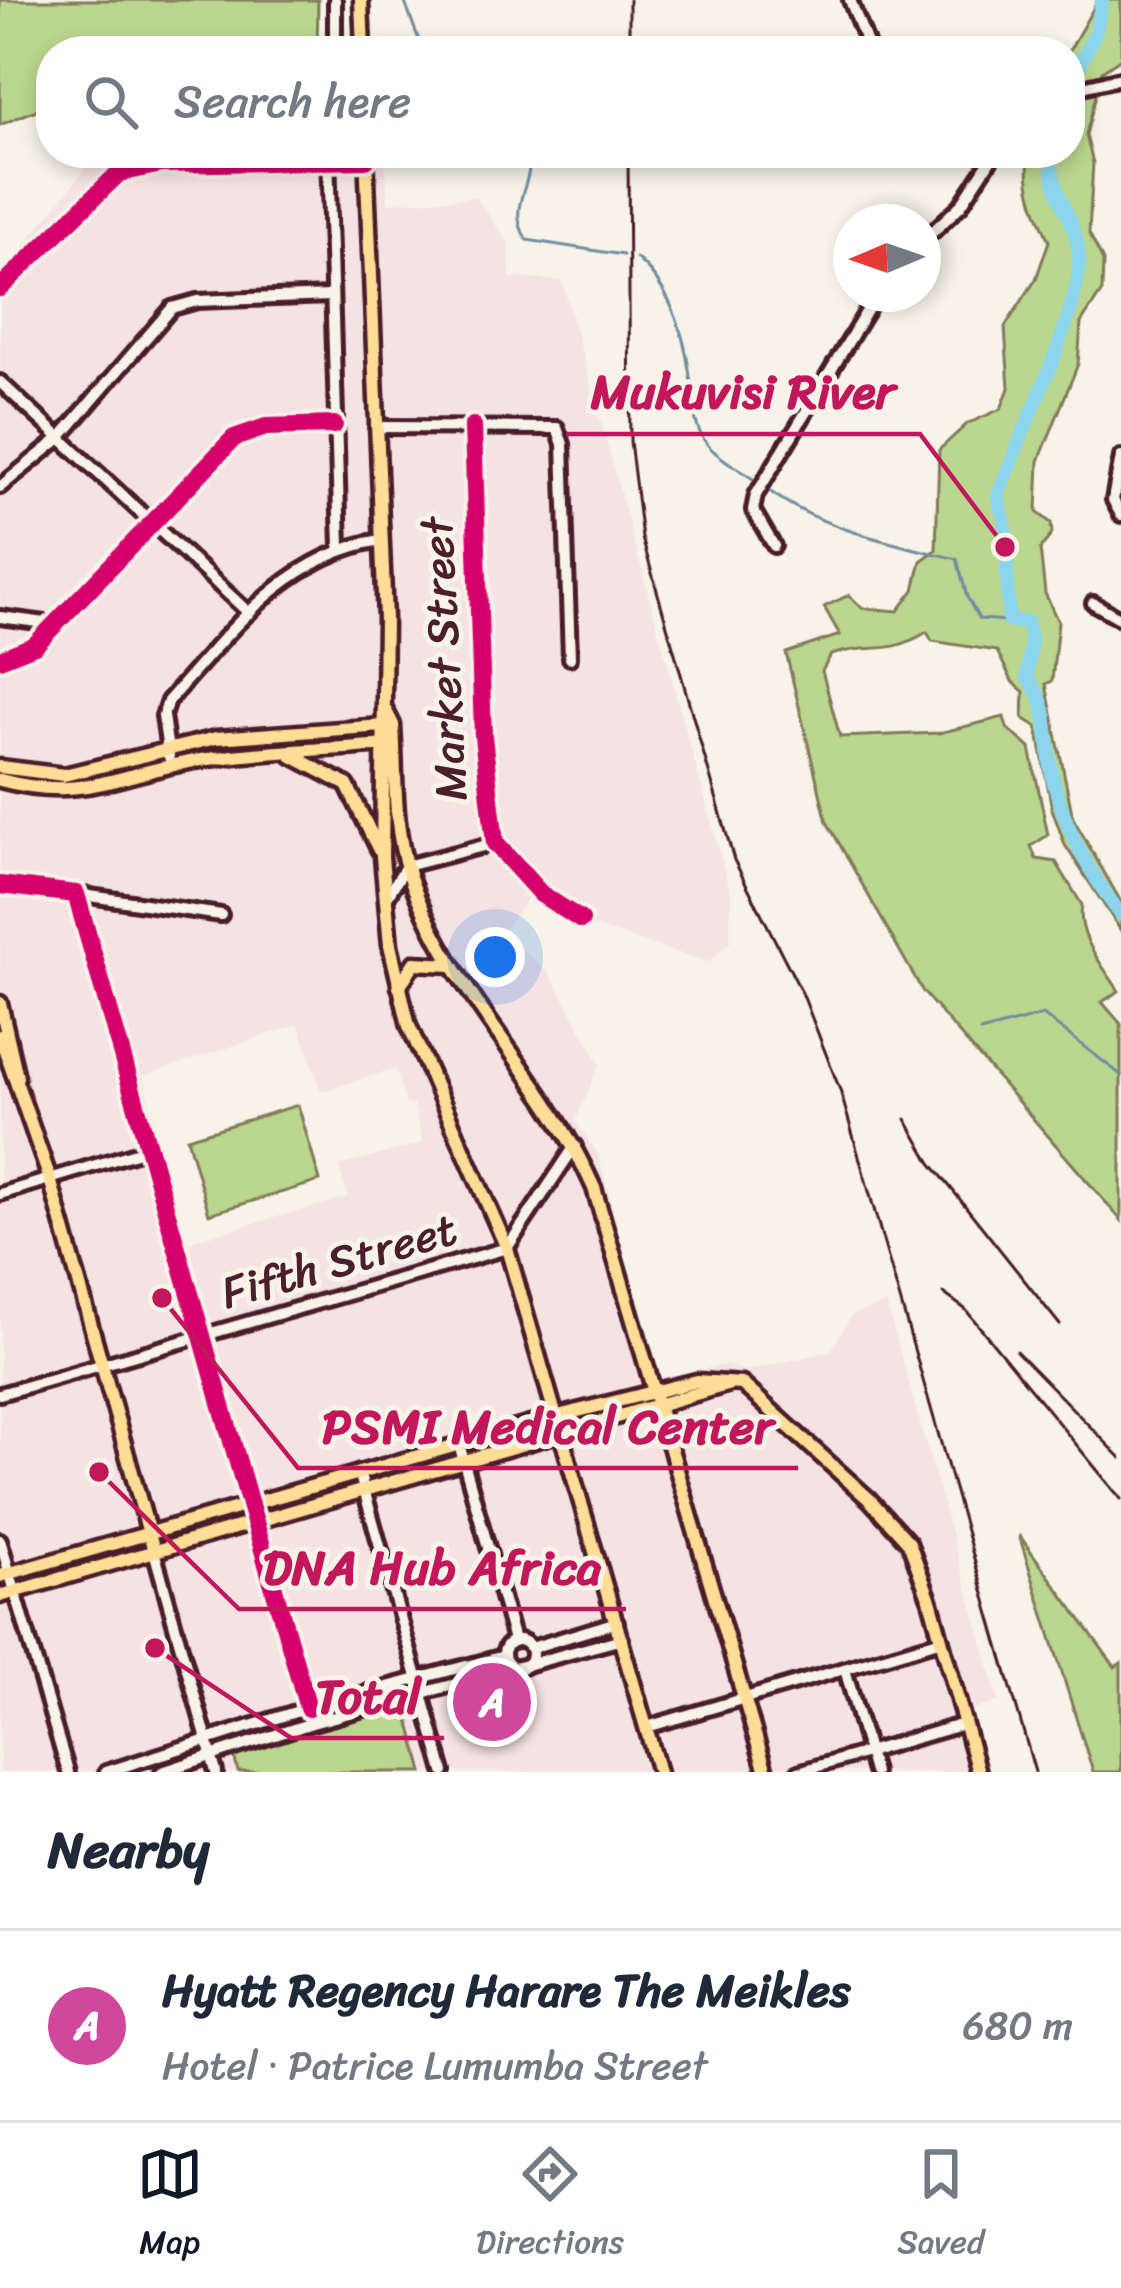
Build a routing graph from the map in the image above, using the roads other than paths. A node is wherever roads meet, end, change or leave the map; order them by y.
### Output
1 (335, 0) edge
2 (361, 0) edge
3 (850, 0) edge
4 (335, 36) edge
5 (362, 36) edge
6 (863, 36) edge
7 (1121, 78) edge
8 (1085, 87) edge
9 (142, 168) edge
10 (328, 168) edge
11 (366, 168) edge
12 (985, 168) edge
13 (941, 224) edge
14 (0, 288) edge
15 (331, 296) junction
16 (866, 312) edge
17 (0, 382) edge
18 (334, 425) junction
19 (473, 426) junction
20 (376, 427) junction
21 (59, 439) junction
22 (1121, 458) edge
23 (0, 487) edge
24 (1121, 515) edge
25 (150, 522) junction
26 (381, 540) junction
27 (774, 546) dead end
28 (340, 547) junction
29 (1093, 603) dead end
30 (249, 613) junction
31 (0, 617) edge
32 (1121, 619) edge
33 (53, 624) junction
34 (570, 658) dead end
35 (0, 659) edge
36 (386, 725) junction
37 (387, 745) junction
38 (166, 749) junction
39 (283, 753) junction
40 (172, 766) junction
41 (0, 767) edge
42 (0, 784) edge
43 (495, 843) junction
44 (382, 857) junction
45 (406, 866) junction
46 (0, 885) edge
47 (76, 894) junction
48 (386, 899) junction
49 (221, 915) dead end
50 (581, 920) dead end
51 (451, 965) junction
52 (399, 988) junction
53 (0, 1003) edge
54 (0, 1036) edge
55 (17, 1078) junction
56 (575, 1146) junction
57 (149, 1149) junction
58 (50, 1179) junction
59 (0, 1194) edge
60 (507, 1249) junction
61 (202, 1337) junction
62 (104, 1365) junction
63 (731, 1384) junction
64 (656, 1392) junction
65 (0, 1394) edge
66 (660, 1407) junction
67 (558, 1416) junction
68 (564, 1434) junction
69 (459, 1444) junction
70 (465, 1464) junction
71 (359, 1472) junction
72 (365, 1492) junction
73 (251, 1503) junction
74 (256, 1523) junction
75 (148, 1531) junction
76 (0, 1540) edge
77 (154, 1551) junction
78 (5, 1575) edge
79 (7, 1594) edge
80 (617, 1622) junction
81 (622, 1639) junction
82 (514, 1640) junction
83 (942, 1640) junction
84 (531, 1648) junction
85 (504, 1656) junction
86 (522, 1668) junction
87 (845, 1669) junction
88 (415, 1679) junction
89 (420, 1696) junction
90 (744, 1699) junction
91 (308, 1708) junction
92 (964, 1724) junction
93 (647, 1727) junction
94 (207, 1739) junction
95 (868, 1751) junction
96 (212, 1754) junction
97 (68, 1772) edge
98 (106, 1772) edge
99 (161, 1772) edge
100 (216, 1772) edge
101 (443, 1772) edge
102 (659, 1772) edge
103 (766, 1772) edge
104 (798, 1772) edge
105 (874, 1772) edge
106 (978, 1772) edge

1 - 4 street
2 - 5 main road
3 - 6 street
7 - 8 street
9 - 14 street
10 - 15 street
11 - 20 main road
12 - 13 street
15 - 18 street
15 - 21 street
16 - 27 street
17 - 21 street
18 - 25 street
18 - 28 street
19 - 20 street
19 - 34 street
19 - 43 street, Market Street
20 - 26 main road
21 - 23 street
21 - 25 street
22 - 24 street
25 - 30 street
25 - 33 street
26 - 28 street
26 - 36 main road
28 - 30 street
29 - 32 street
30 - 38 street
31 - 33 street
33 - 35 street
36 - 37 main road
36 - 38 main road
37 - 39 main road
37 - 44 main road
37 - 45 main road
38 - 40 street
38 - 41 main road
39 - 40 main road
39 - 44 main road
40 - 42 main road
43 - 45 street
43 - 50 street, Market Street
44 - 48 main road
45 - 48 street
45 - 51 main road
46 - 47 street
47 - 49 street
47 - 57 street
48 - 52 main road
51 - 52 main road
51 - 56 main road
52 - 60 main road
53 - 55 main road
54 - 55 main road
55 - 58 main road
56 - 60 street, Fifth Street
56 - 64 main road
57 - 58 street
57 - 61 street
58 - 59 street
58 - 62 main road
60 - 61 street, Fifth Street
60 - 67 main road
61 - 62 street, Fifth Street
61 - 73 street
62 - 65 street, Fifth Street
62 - 75 main road
63 - 64 main road
63 - 66 main road
63 - 83 main road
64 - 66 main road
64 - 67 main road
66 - 68 main road
66 - 90 main road
67 - 68 main road
67 - 69 main road
68 - 70 main road
68 - 80 main road
69 - 70 street
69 - 71 main road
70 - 72 main road
70 - 82 street
71 - 72 street
71 - 73 main road
72 - 74 main road
72 - 88 street
73 - 74 street
73 - 75 main road
74 - 77 main road
74 - 91 street
75 - 77 main road
75 - 78 main road
76 - 78 street
77 - 79 main road
77 - 94 street
78 - 79 street
79 - 97 street
80 - 81 main road
80 - 84 street
81 - 86 street
81 - 93 main road
82 - 84 street
82 - 85 street
83 - 87 street
83 - 92 main road
84 - 86 street
85 - 86 street
85 - 88 street
86 - 89 street
87 - 90 street
87 - 95 street
88 - 89 street
88 - 91 street
89 - 96 street
89 - 101 street
90 - 93 street
90 - 103 main road
91 - 94 street
92 - 95 street
92 - 106 main road
93 - 102 main road
94 - 96 street
94 - 98 street
95 - 104 street
95 - 105 street
96 - 99 street
96 - 100 street

